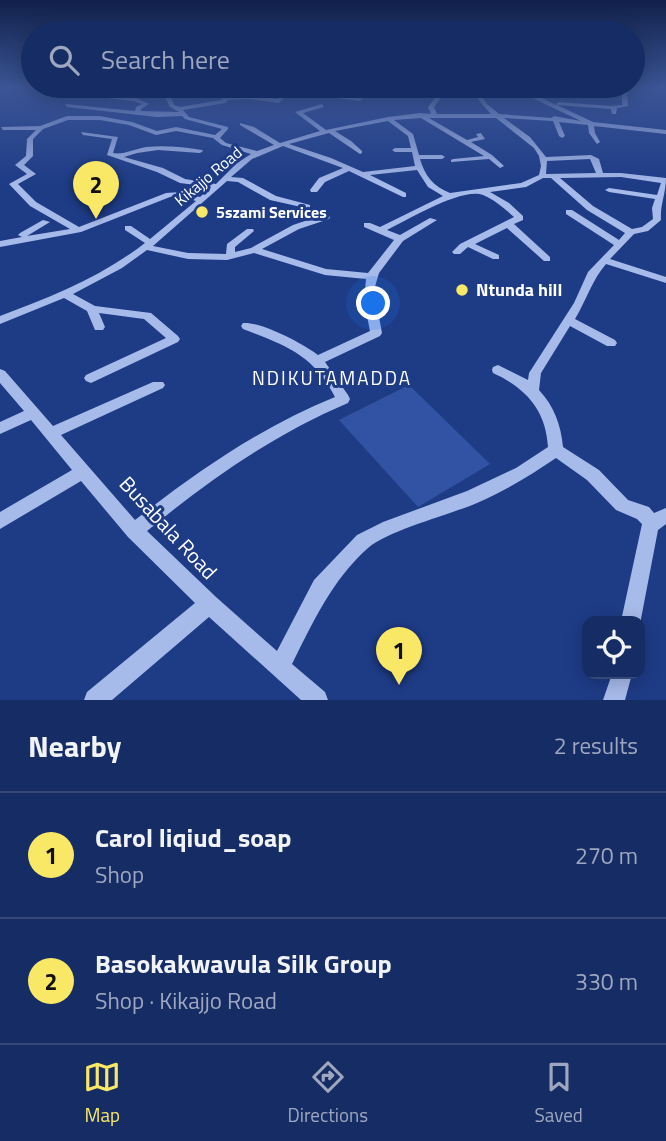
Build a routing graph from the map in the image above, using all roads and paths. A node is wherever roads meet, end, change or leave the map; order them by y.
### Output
1 (5, 119) dead end
2 (63, 120) edge
3 (108, 120) edge
4 (192, 120) edge
5 (310, 120) edge
6 (363, 120) edge
7 (389, 120) edge
8 (426, 120) edge
9 (463, 120) edge
10 (503, 120) edge
11 (555, 120) edge
12 (566, 120) edge
13 (584, 120) edge
14 (611, 120) edge
15 (591, 123) junction
16 (242, 124) dead end
17 (467, 125) dead end
18 (609, 125) junction
19 (41, 128) junction
20 (1, 129) edge
21 (326, 130) junction
22 (666, 132) edge
23 (83, 133) dead end
24 (479, 134) dead end
25 (562, 136) dead end
26 (217, 137) junction
27 (464, 142) junction
28 (597, 142) dead end
29 (281, 145) junction
30 (200, 150) dead end
31 (394, 150) dead end
32 (360, 152) dead end
33 (258, 153) junction
34 (415, 154) junction
35 (117, 157) junction
36 (442, 157) dead end
37 (490, 157) junction
38 (542, 159) junction
39 (453, 161) dead end
40 (500, 166) dead end
41 (349, 168) junction
42 (419, 168) junction
43 (362, 174) junction
44 (600, 175) junction
45 (542, 176) junction
46 (554, 176) junction
47 (225, 180) junction
48 (666, 181) edge
49 (217, 187) junction
50 (314, 190) dead end
51 (609, 190) dead end
52 (482, 191) junction
53 (403, 195) dead end
54 (449, 196) junction
55 (201, 200) junction
56 (662, 201) edge
57 (307, 207) dead end
58 (569, 212) dead end
59 (326, 217) dead end
60 (433, 220) dead end
61 (46, 222) dead end
62 (508, 224) junction
63 (367, 225) dead end
64 (128, 228) dead end
65 (78, 230) junction
66 (381, 230) junction
67 (250, 231) dead end
68 (631, 232) junction
69 (400, 239) junction
70 (5, 243) edge
71 (468, 244) junction
72 (619, 244) junction
73 (148, 245) junction
74 (254, 250) junction
75 (457, 251) dead end
76 (231, 256) junction
77 (496, 257) dead end
78 (547, 259) dead end
79 (605, 261) junction
80 (369, 276) junction
81 (666, 280) edge
82 (64, 294) junction
83 (92, 309) junction
84 (0, 320) edge
85 (568, 320) junction
86 (247, 326) dead end
87 (99, 327) dead end
88 (611, 343) dead end
89 (319, 360) junction
90 (498, 370) dead end
91 (0, 374) edge
92 (92, 378) dead end
93 (158, 385) dead end
94 (533, 389) junction
95 (34, 413) junction
96 (0, 428) edge
97 (52, 433) junction
98 (556, 450) junction
99 (84, 471) junction
100 (661, 520) edge
101 (0, 522) edge
102 (134, 531) junction
103 (209, 604) junction
104 (632, 616) edge
105 (280, 666) junction
106 (620, 679) edge
107 (94, 700) edge
108 (317, 700) edge
109 (614, 700) edge

1 - 20 street
2 - 19 street
3 - 26 street
4 - 26 street
5 - 21 street
6 - 21 street, Kikajjo Road
7 - 34 street
8 - 27 street
9 - 17 street
10 - 38 street
11 - 25 street
12 - 15 street, Kikajjo Road
13 - 15 street
14 - 18 street
15 - 18 street, Kikajjo Road
15 - 28 street
16 - 29 street
18 - 22 street, Kikajjo Road
19 - 20 street
19 - 65 street
21 - 29 street, Kikajjo Road
21 - 32 street
23 - 35 street
24 - 27 street
26 - 33 street
27 - 37 street
29 - 33 street, Kikajjo Road
29 - 41 street
30 - 35 street
31 - 34 street
33 - 47 street, Kikajjo Road
34 - 36 street
34 - 42 street
35 - 49 street
37 - 39 street
37 - 40 street
38 - 44 street
38 - 45 street
41 - 43 street
41 - 50 street
42 - 43 street
42 - 54 street
43 - 53 street
44 - 46 street
44 - 48 street
45 - 46 street
45 - 52 street
46 - 68 street
47 - 49 street, Kikajjo Road
47 - 57 street
48 - 56 street
49 - 55 street, Kikajjo Road
51 - 56 street
52 - 54 street
52 - 62 street
54 - 66 street
55 - 65 street
55 - 73 street, Kikajjo Road
56 - 68 street
58 - 72 street
59 - 74 street
60 - 69 street
61 - 70 street
62 - 71 street
62 - 78 street
63 - 66 street
64 - 73 street
65 - 70 street
66 - 69 street
67 - 76 street
68 - 72 street
69 - 80 street
71 - 75 street
71 - 77 street
72 - 79 street
73 - 76 street
73 - 82 street, Kikajjo Road
74 - 76 street
74 - 80 street
79 - 81 street
79 - 85 street
80 - 89 street
82 - 83 street
82 - 84 street, Kikajjo Road
83 - 87 street
83 - 92 street
85 - 88 street
85 - 94 street
86 - 89 street
89 - 102 street
90 - 94 street
91 - 95 street, Busabala Road
93 - 97 street
94 - 98 street
95 - 96 street
95 - 97 street, Busabala Road
97 - 99 street, Busabala Road
98 - 100 street
98 - 105 street
99 - 101 street
99 - 102 street, Busabala Road
100 - 104 street
102 - 103 street, Busabala Road
103 - 105 street, Busabala Road
103 - 107 street
105 - 108 street, Busabala Road
106 - 109 street

